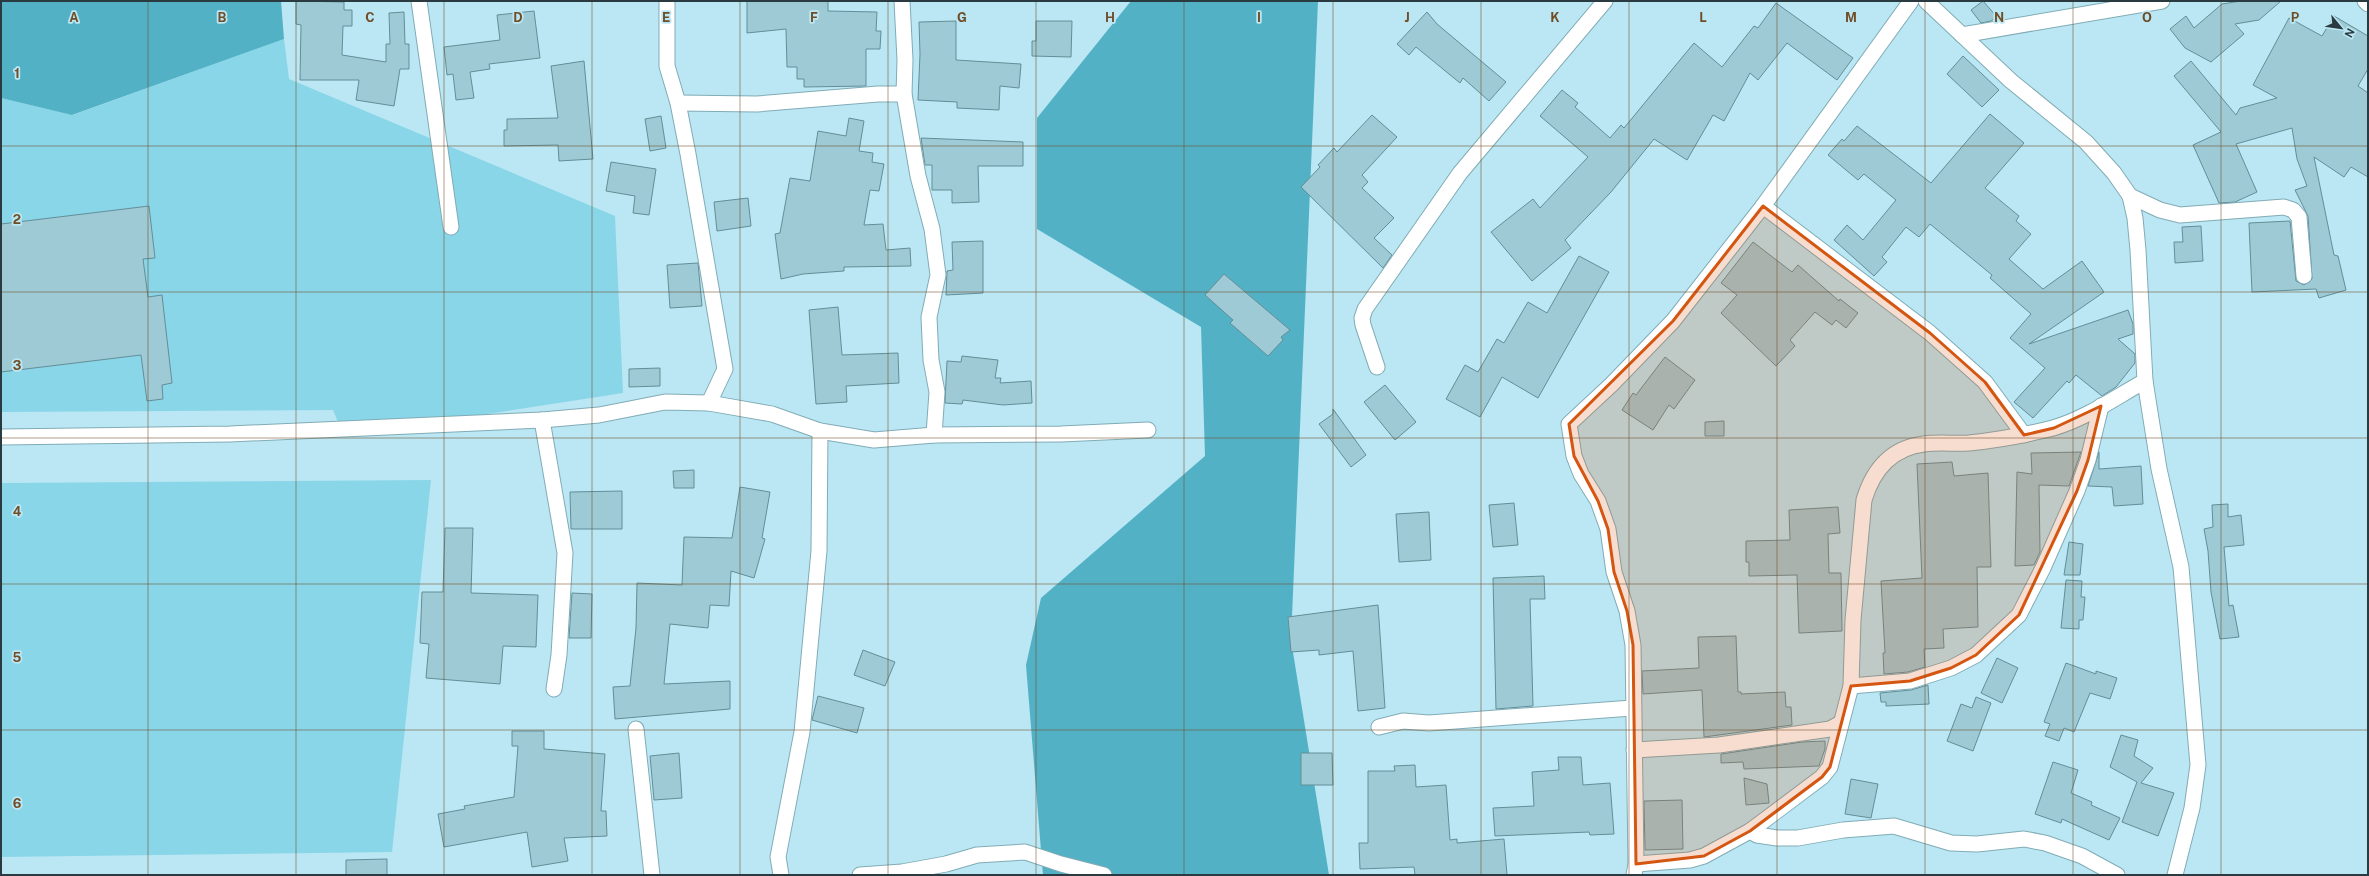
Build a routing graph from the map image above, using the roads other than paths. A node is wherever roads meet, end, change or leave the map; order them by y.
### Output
1 (419, 1) edge
2 (667, 1) edge
3 (902, 1) edge
4 (1605, 1) edge
5 (1911, 1) edge
6 (1926, 1) edge
7 (2162, 1) edge
8 (2365, 1) edge
9 (2368, 4) edge
10 (1962, 35) junction
11 (904, 94) junction
12 (678, 103) junction
13 (2130, 196) junction
14 (1763, 206) junction
15 (451, 227) dead end
16 (2304, 276) dead end
17 (1377, 367) dead end
18 (2145, 381) junction
19 (709, 403) junction
20 (2101, 406) junction
21 (542, 420) junction
22 (1148, 430) dead end
23 (820, 431) junction
24 (934, 435) junction
25 (2024, 435) junction
26 (1, 437) edge
27 (1851, 686) junction
28 (554, 690) dead end
29 (1632, 708) junction
30 (1840, 724) junction
31 (1379, 727) dead end
32 (636, 729) dead end
33 (1634, 750) junction
34 (1750, 831) junction
35 (1635, 869) edge
36 (652, 875) edge
37 (781, 875) edge
38 (860, 875) edge
39 (1104, 875) edge
40 (2117, 875) edge
41 (2175, 875) edge

1 - 15 street
2 - 12 street
3 - 11 street
4 - 17 street
5 - 14 street
6 - 10 street
7 - 10 street
8 - 9 street
10 - 13 street
11 - 12 street
11 - 24 street
12 - 19 street
13 - 16 street
13 - 18 street
14 - 25 street
14 - 29 street
18 - 20 street
18 - 41 street
19 - 21 street
19 - 23 street
20 - 25 street
20 - 27 street
21 - 26 street
21 - 28 street
22 - 24 street
23 - 24 street
23 - 37 street
25 - 27 street
27 - 30 street
29 - 31 street
29 - 33 street
30 - 33 street
30 - 34 street
32 - 36 street
33 - 35 street
34 - 35 street
34 - 40 street
38 - 39 street

